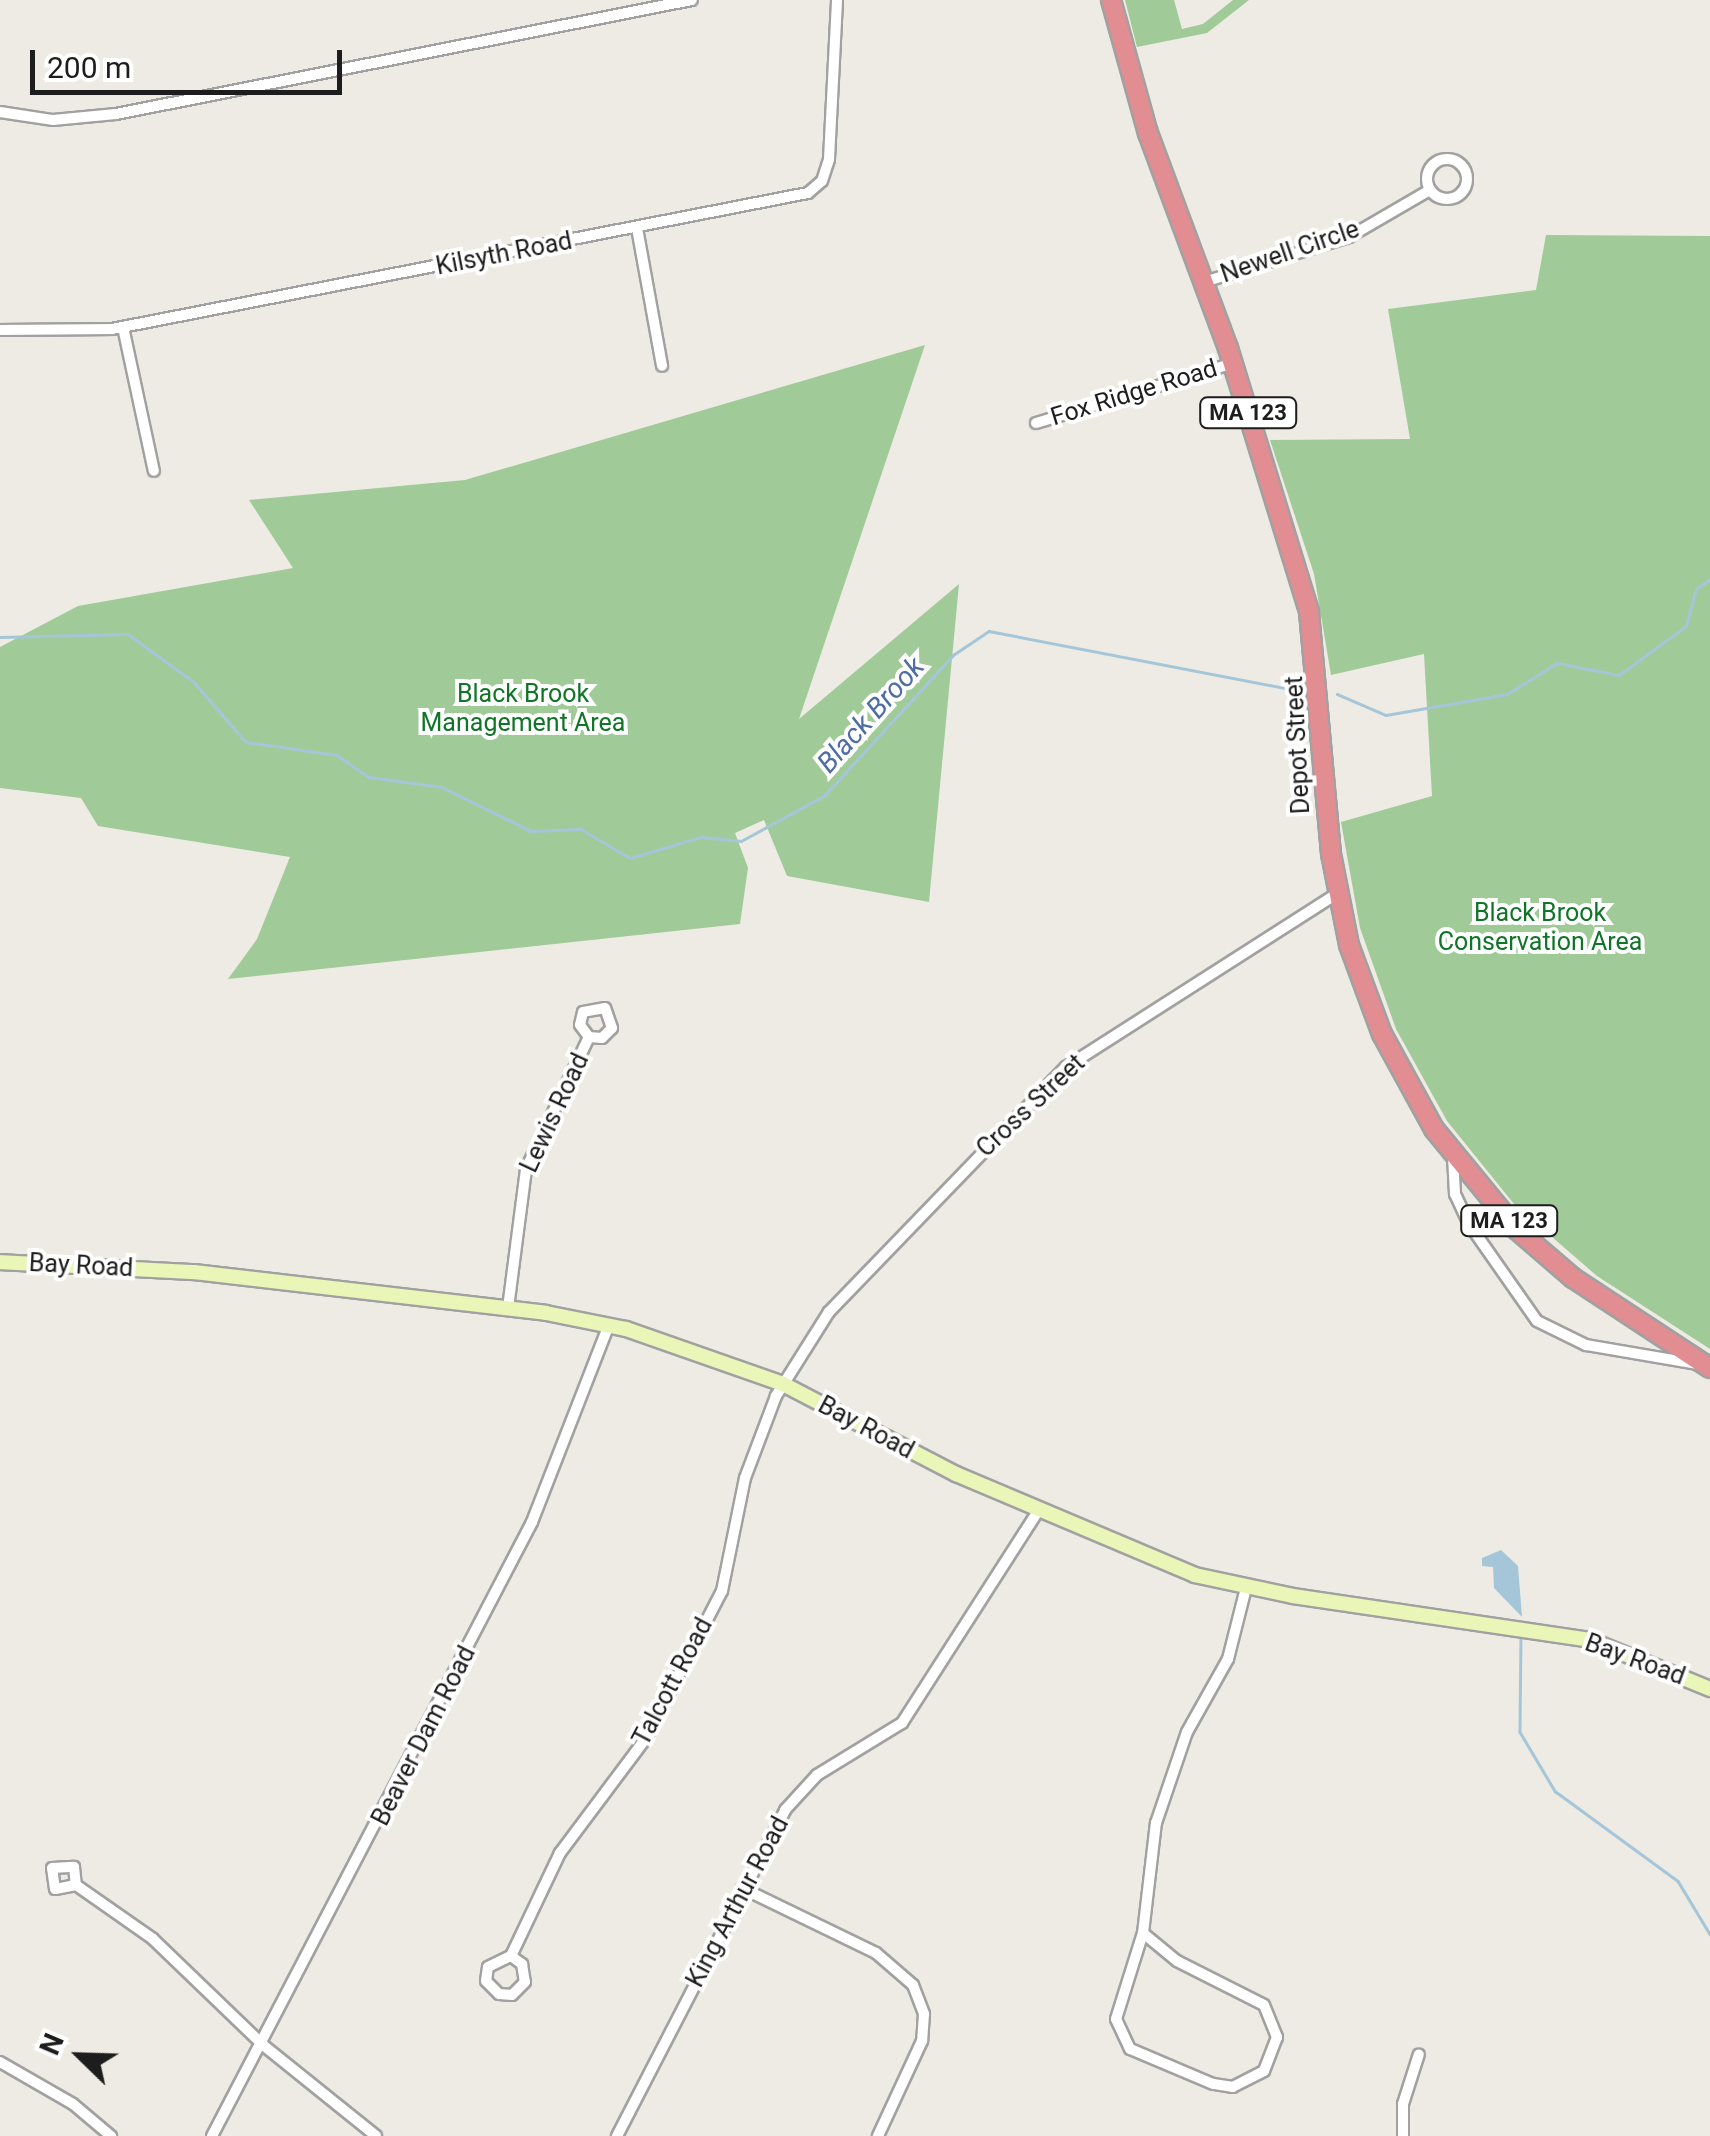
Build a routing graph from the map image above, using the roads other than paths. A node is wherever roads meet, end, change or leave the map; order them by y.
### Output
1 (692, 0) edge
2 (837, 0) edge
3 (1110, 0) edge
4 (0, 112) edge
5 (1428, 191) junction
6 (637, 228) junction
7 (1204, 282) junction
8 (123, 327) junction
9 (0, 330) edge
10 (1233, 363) junction
11 (662, 366) dead end
12 (1036, 423) dead end
13 (154, 472) dead end
14 (1338, 893) junction
15 (589, 1037) dead end
16 (1453, 1155) junction
17 (0, 1262) edge
18 (508, 1308) junction
19 (609, 1325) junction
20 (1707, 1367) edge
21 (782, 1384) junction
22 (1038, 1510) junction
23 (1246, 1588) junction
24 (1710, 1690) edge
25 (76, 1886) dead end
26 (742, 1888) junction
27 (1143, 1933) junction
28 (511, 1956) dead end
29 (262, 2045) junction
30 (1420, 2054) dead end
31 (0, 2062) edge
32 (111, 2136) edge
33 (212, 2136) edge
34 (376, 2136) edge
35 (617, 2136) edge
36 (878, 2136) edge
37 (1403, 2136) edge

1 - 4 street
2 - 6 street, Kilsyth Road
3 - 7 highway, Depot Street / MA 123
5 - 5 street, Newell Circle
5 - 7 street, Newell Circle
6 - 8 street, Kilsyth Road
6 - 11 street
7 - 10 highway, Depot Street / MA 123
8 - 9 street, Kilsyth Road
8 - 13 street
10 - 12 street, Fox Ridge Road
10 - 14 highway, Depot Street / MA 123
14 - 16 highway, Depot Street / MA 123
14 - 21 street, Cross Street
15 - 18 street, Lewis Road
16 - 20 highway, Depot Street / MA 123
16 - 20 street
17 - 18 main road, Bay Road
18 - 19 main road, Bay Road
19 - 21 main road, Bay Road
19 - 29 street, Beaver Dam Road
21 - 22 main road, Bay Road
21 - 28 street, Talcott Road
22 - 23 main road, Bay Road
22 - 26 street, King Arthur Road
23 - 24 main road, Bay Road
23 - 27 street
25 - 29 street
26 - 35 street, King Arthur Road
26 - 36 street
27 - 27 street
29 - 33 street, Beaver Dam Road
29 - 34 street
30 - 37 street
31 - 32 street

